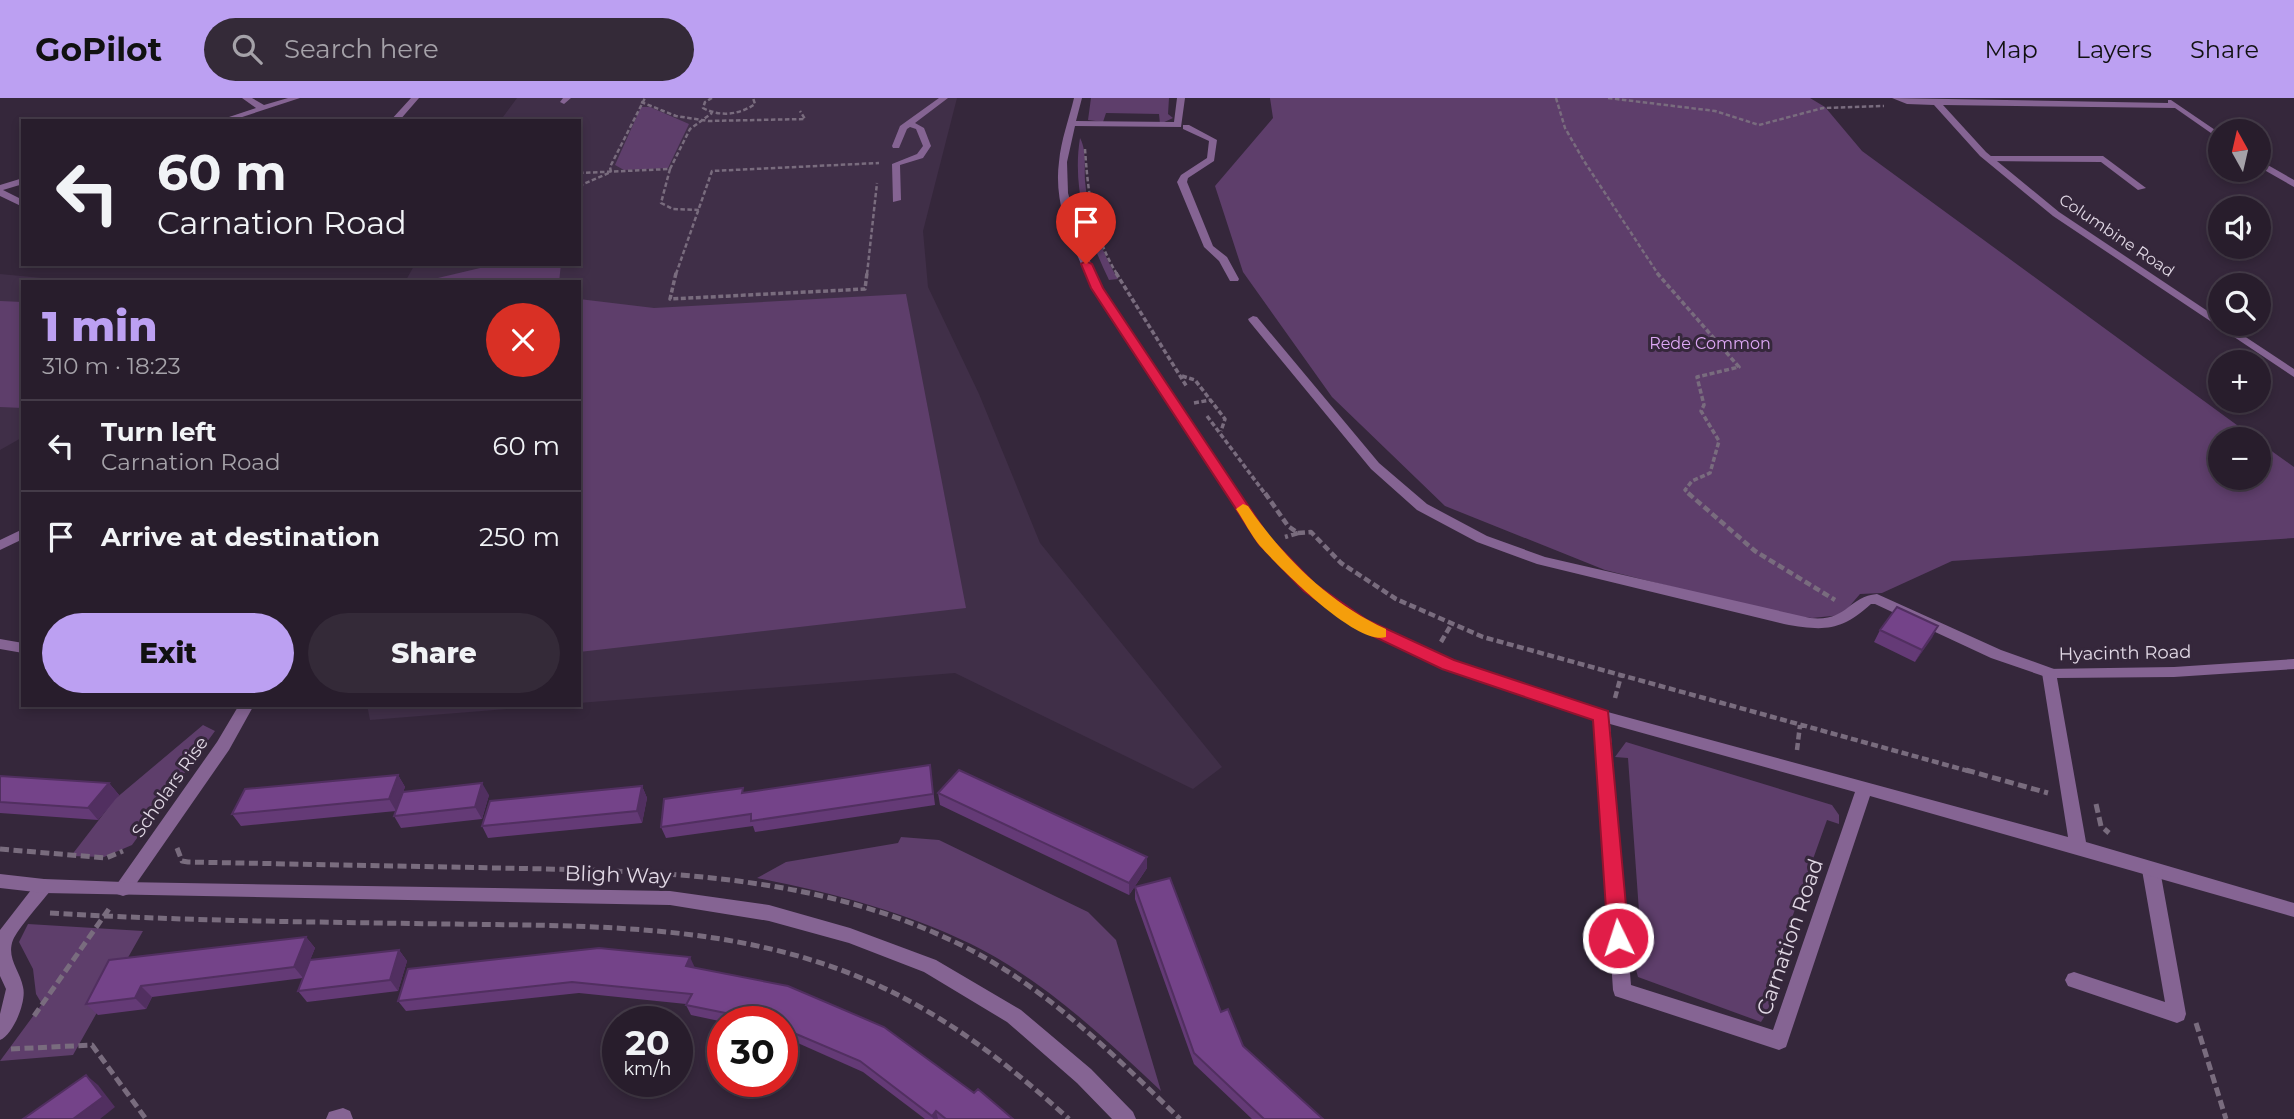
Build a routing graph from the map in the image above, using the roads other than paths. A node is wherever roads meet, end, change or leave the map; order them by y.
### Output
1 (246, 98) edge
2 (296, 98) edge
3 (415, 98) edge
4 (944, 98) edge
5 (1078, 98) edge
6 (1181, 98) edge
7 (2166, 98) edge
8 (1975, 100) edge
9 (1894, 102) edge
10 (1937, 103) junction
11 (2177, 106) junction
12 (263, 108) junction
13 (227, 119) edge
14 (396, 119) edge
15 (909, 123) junction
16 (1079, 123) junction
17 (1182, 126) junction
18 (2208, 129) edge
19 (896, 146) dead end
20 (1990, 159) junction
21 (2272, 171) edge
22 (21, 182) edge
23 (2294, 184) edge
24 (2141, 188) dead end
25 (0, 190) edge
26 (895, 200) dead end
27 (21, 203) edge
28 (1234, 279) dead end
29 (1253, 319) dead end
30 (2294, 374) edge
31 (21, 534) edge
32 (0, 546) edge
33 (0, 645) edge
34 (21, 648) edge
35 (2294, 664) edge
36 (2049, 673) junction
37 (246, 707) edge
38 (1602, 716) junction
39 (1864, 789) junction
40 (2078, 847) junction
41 (2151, 870) junction
42 (0, 880) edge
43 (44, 886) junction
44 (123, 889) junction
45 (2294, 910) edge
46 (2074, 980) dead end
47 (0, 1031) edge
48 (1126, 1119) edge

1 - 12 street
2 - 12 street
3 - 14 street
4 - 15 street
5 - 16 street
6 - 17 street
7 - 11 street
8 - 10 street
8 - 11 street
9 - 10 street
10 - 20 street, Columbine Road
11 - 18 street
12 - 13 street
15 - 19 street
15 - 26 street
16 - 17 street
16 - 38 street
17 - 28 street
20 - 24 street
20 - 30 street, Columbine Road
21 - 23 street
22 - 25 street
25 - 27 street
29 - 36 street
31 - 32 street
33 - 34 street
35 - 36 street, Hyacinth Road
36 - 40 street, Hyacinth Road
37 - 44 street, Scholars Rise
38 - 39 street
38 - 39 street, Carnation Road
39 - 40 street
40 - 41 street
41 - 45 street
41 - 46 street
42 - 43 street, Bligh Way
43 - 44 street, Bligh Way
43 - 47 street
44 - 48 street, Bligh Way

